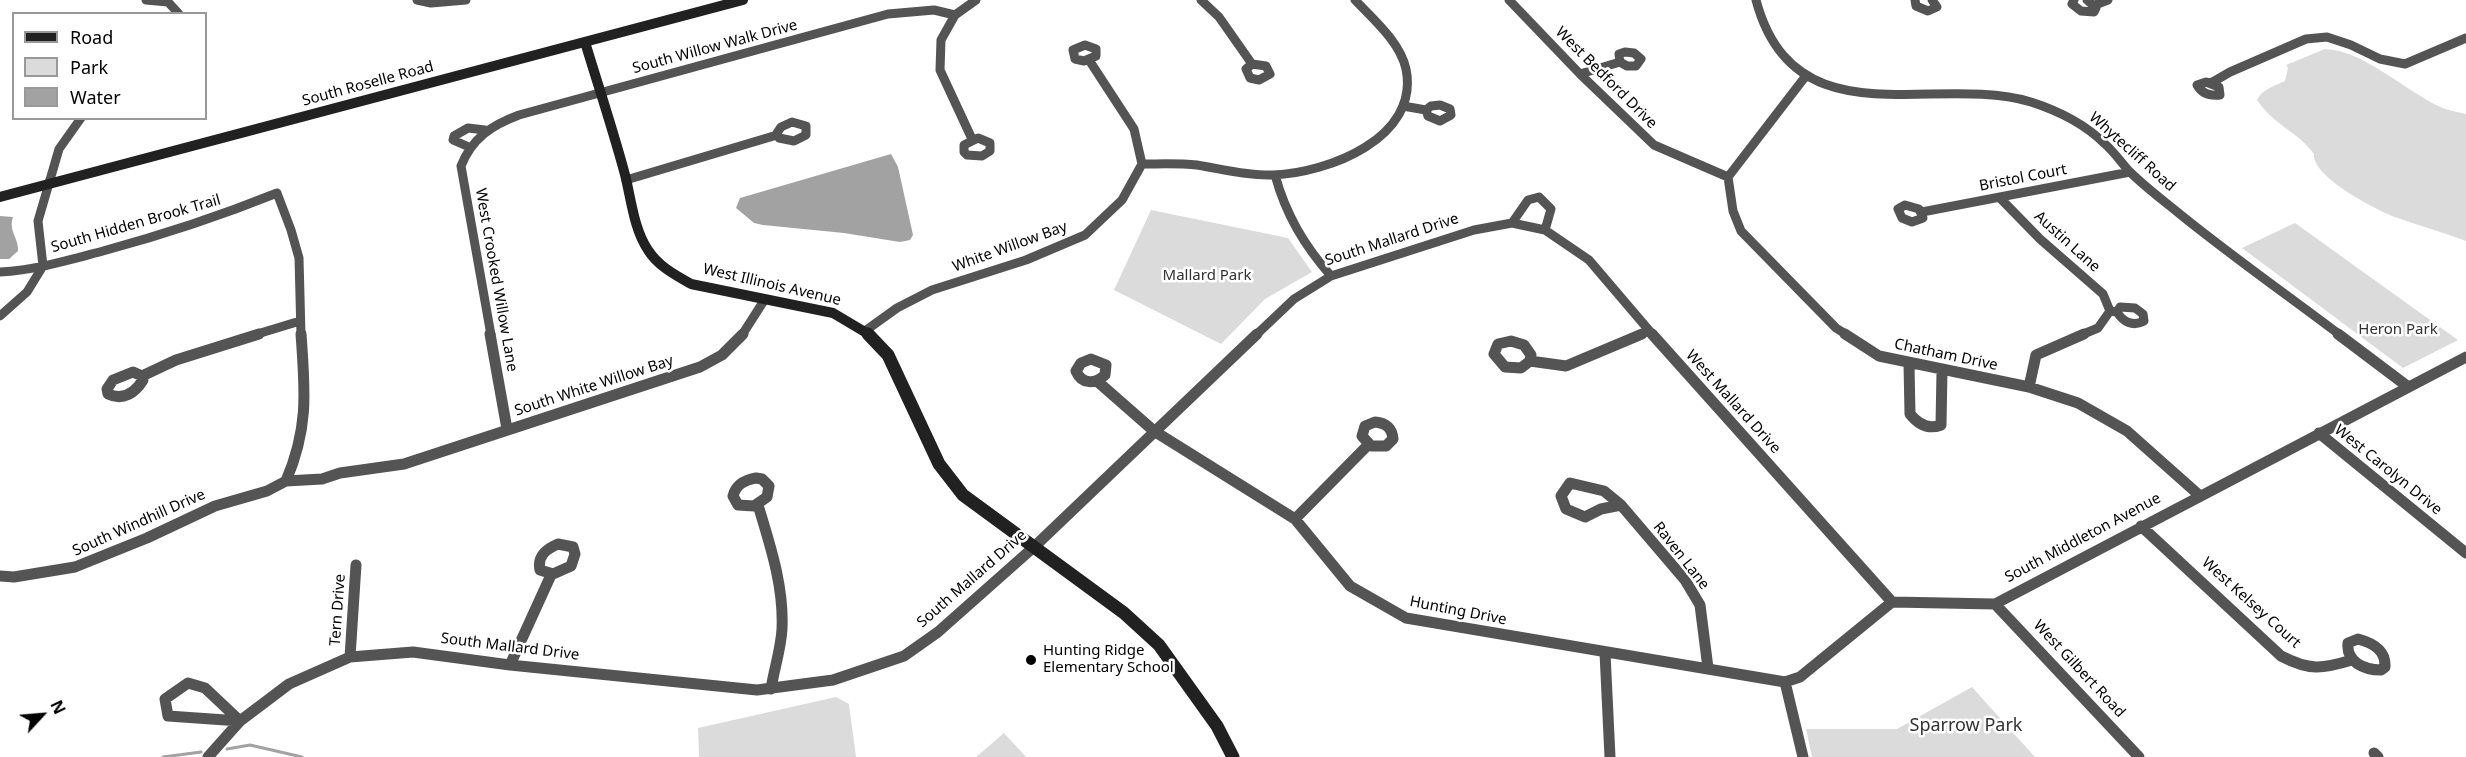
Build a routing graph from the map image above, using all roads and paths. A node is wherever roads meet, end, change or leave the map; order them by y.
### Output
1 (146, 0) edge
2 (466, 0) edge
3 (743, 0) edge
4 (976, 0) edge
5 (1201, 0) edge
6 (1355, 0) edge
7 (1522, 0) edge
8 (1756, 0) edge
9 (1915, 0) edge
10 (1932, 0) edge
11 (2074, 0) edge
12 (2108, 0) edge
13 (169, 1) edge
14 (419, 1) edge
15 (1510, 1) edge
16 (2091, 2) edge
17 (955, 15) junction
18 (2466, 38) edge
19 (585, 42) junction
20 (1089, 60) dead end
21 (1620, 62) dead end
22 (1252, 64) dead end
23 (1580, 74) junction
24 (1805, 77) junction
25 (2211, 83) dead end
26 (600, 92) junction
27 (1403, 106) junction
28 (1426, 110) dead end
29 (80, 120) edge
30 (485, 130) junction
31 (777, 135) dead end
32 (972, 139) dead end
33 (472, 143) junction
34 (1142, 164) junction
35 (2130, 172) junction
36 (1275, 175) junction
37 (1728, 177) junction
38 (626, 180) junction
39 (49, 184) junction
40 (0, 197) edge
41 (2000, 198) junction
42 (1922, 212) dead end
43 (1512, 223) junction
44 (1545, 230) junction
45 (43, 266) junction
46 (0, 272) edge
47 (1331, 276) junction
48 (765, 299) junction
49 (0, 316) edge
50 (300, 321) junction
51 (866, 331) junction
52 (1649, 331) junction
53 (2466, 357) edge
54 (1530, 361) dead end
55 (1909, 364) junction
56 (1942, 371) junction
57 (142, 376) dead end
58 (1097, 381) dead end
59 (2407, 386) junction
60 (2029, 387) junction
61 (507, 429) junction
62 (1154, 431) junction
63 (2319, 432) junction
64 (1368, 445) dead end
65 (286, 481) junction
66 (2199, 495) junction
67 (758, 505) dead end
68 (1621, 505) junction
69 (1295, 519) junction
70 (2141, 526) junction
71 (1035, 546) junction
72 (2466, 553) edge
73 (356, 565) dead end
74 (551, 575) dead end
75 (0, 576) edge
76 (1892, 602) junction
77 (1995, 604) junction
78 (1605, 653) junction
79 (350, 657) junction
80 (2352, 660) dead end
81 (510, 665) junction
82 (1708, 668) junction
83 (1785, 682) junction
84 (771, 689) junction
85 (240, 721) junction
86 (208, 757) edge
87 (1233, 757) edge
88 (1610, 757) edge
89 (1803, 757) edge
90 (2139, 757) edge

1 - 13 street
2 - 14 street
3 - 19 main road, South Roselle Road
4 - 17 street
5 - 22 street
6 - 27 street
7 - 15 street
8 - 24 street
9 - 10 street
11 - 16 street
12 - 16 street
15 - 23 street, West Bedford Drive
17 - 26 street, South Willow Walk Drive
17 - 32 street
18 - 25 street
19 - 26 main road, West Illinois Avenue
19 - 39 main road, South Roselle Road
20 - 34 street
21 - 23 street
23 - 37 street, West Bedford Drive
24 - 35 street, Whytecliff Road
24 - 37 street
26 - 30 street, South Willow Walk Drive
26 - 38 main road, West Illinois Avenue
27 - 28 street
27 - 36 street
29 - 39 street
30 - 33 street, South Willow Walk Drive
30 - 33 street, South Willow Walk Drive
31 - 38 street
33 - 61 street, West Crooked Willow Lane
34 - 36 street
34 - 51 street, White Willow Bay
35 - 41 street, Bristol Court
35 - 59 street, Whytecliff Road
36 - 47 street
37 - 55 street, Chatham Drive
38 - 48 main road, West Illinois Avenue
39 - 40 main road, South Roselle Road
39 - 45 street
41 - 42 street, Bristol Court
41 - 60 street, Austin Lane
43 - 44 street, West Mallard Drive
43 - 44 street
43 - 47 street, South Mallard Drive
44 - 52 street, West Mallard Drive
45 - 46 street, South Hidden Brook Trail
45 - 49 street
45 - 50 street, South Hidden Brook Trail
47 - 62 street, South Mallard Drive
48 - 51 main road, West Illinois Avenue
48 - 61 street, South White Willow Bay
50 - 57 street
50 - 65 street
51 - 71 main road, West Illinois Avenue
52 - 54 street
52 - 76 street, West Mallard Drive
53 - 59 street, South Middleton Avenue
55 - 56 street, Chatham Drive
55 - 56 street
56 - 60 street, Chatham Drive
58 - 62 street, Hunting Drive
59 - 63 street, South Middleton Avenue
60 - 66 street, Chatham Drive
61 - 65 street, South White Willow Bay
62 - 69 street, Hunting Drive
62 - 71 street, South Mallard Drive
63 - 66 street, South Middleton Avenue
63 - 72 street, West Carolyn Drive
64 - 69 street
65 - 75 street, South Windhill Drive
66 - 70 street, South Middleton Avenue
67 - 84 street
68 - 68 street, Raven Lane
68 - 82 street, Raven Lane
69 - 78 street, Hunting Drive
70 - 77 street, South Middleton Avenue
70 - 80 street, West Kelsey Court
71 - 84 street, South Mallard Drive
71 - 87 main road, West Illinois Avenue
73 - 79 street, Tern Drive
74 - 81 street
76 - 77 street, South Middleton Avenue
76 - 83 street
77 - 90 street, West Gilbert Road
78 - 82 street, Hunting Drive
78 - 88 street
79 - 81 street, South Mallard Drive
79 - 85 street, South Mallard Drive
81 - 84 street, South Mallard Drive
82 - 83 street, Hunting Drive
83 - 89 street
85 - 85 street
85 - 86 street, South Mallard Drive

